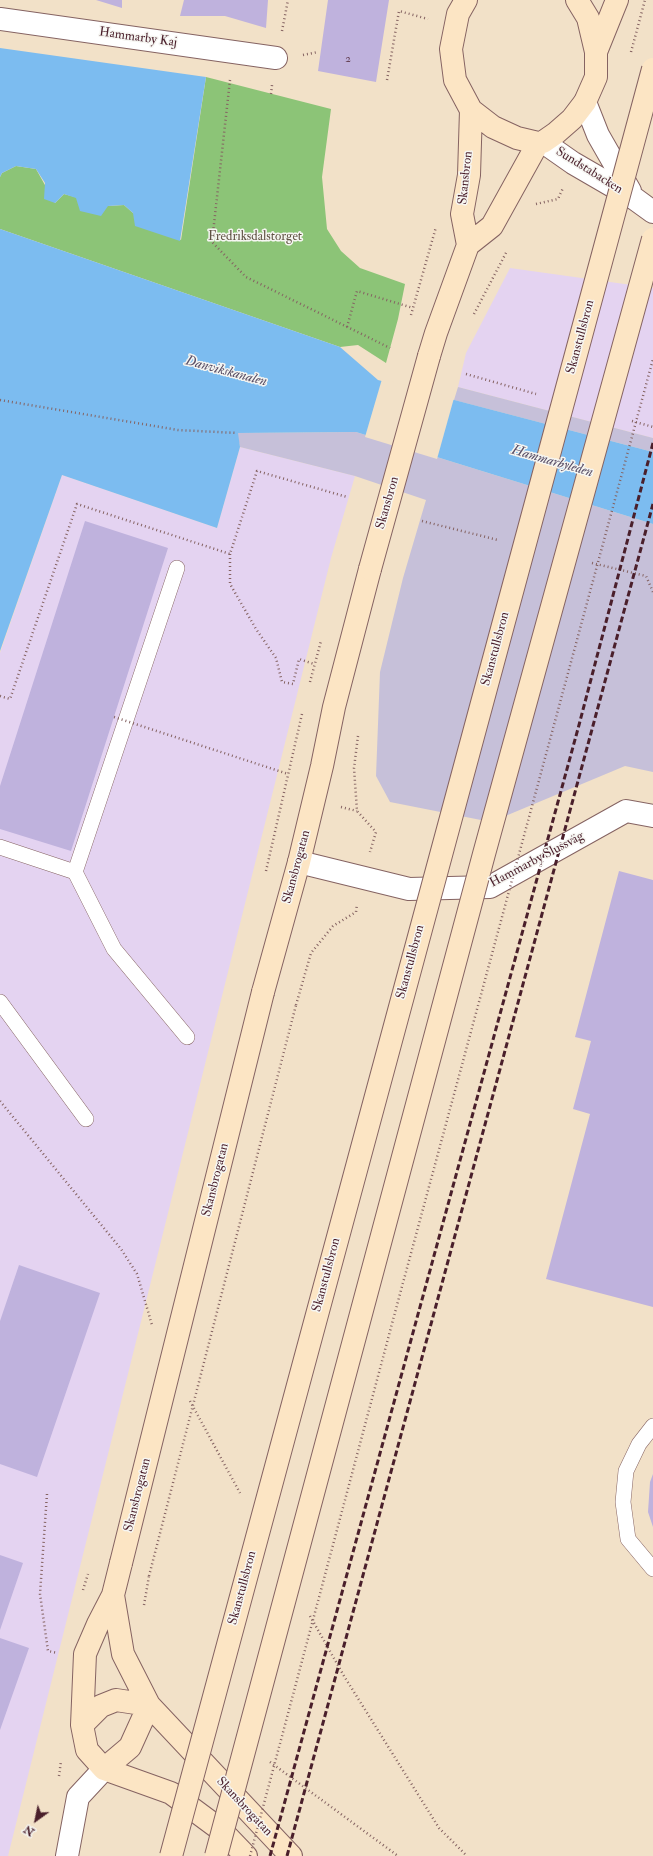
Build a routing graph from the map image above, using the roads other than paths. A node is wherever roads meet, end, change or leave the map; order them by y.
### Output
1 (466, 0) edge
2 (577, 0) edge
3 (617, 0) edge
4 (0, 19) edge
5 (596, 52) junction
6 (276, 58) dead end
7 (653, 69) edge
8 (585, 102) junction
9 (471, 110) junction
10 (540, 142) junction
11 (635, 199) junction
12 (653, 212) edge
13 (653, 239) edge
14 (468, 245) junction
15 (177, 568) dead end
16 (322, 766) joint
17 (653, 816) edge
18 (0, 847) edge
19 (298, 862) junction
20 (75, 872) junction
21 (0, 1002) edge
22 (187, 1037) dead end
23 (86, 1119) dead end
24 (653, 1426) edge
25 (653, 1569) edge
26 (113, 1595) junction
27 (149, 1705) junction
28 (82, 1725) junction
29 (104, 1769) junction
30 (67, 1856) edge
31 (171, 1856) edge
32 (216, 1856) edge
33 (246, 1856) edge
34 (291, 1856) edge

1 - 9 main road
2 - 5 main road
3 - 5 main road
4 - 6 street, Hammarby Kaj
5 - 8 main road
7 - 31 main road, Skanstullsbron, bridge
8 - 10 main road
8 - 11 street, Sundstabacken
9 - 10 main road
9 - 14 main road, Skansbron
10 - 11 street, Sundstabacken
10 - 14 main road
11 - 12 street, Sundstabacken
13 - 32 main road, bridge
14 - 16 main road, Skansbron, bridge
15 - 20 lane
16 - 19 main road, Skansbrogatan
17 - 19 street, Hammarby Slussväg
18 - 20 lane
19 - 26 main road, Skansbrogatan, bridge
20 - 22 lane
21 - 23 lane
24 - 25 lane
26 - 27 main road, Skansbrogatan
26 - 28 main road, Skansbrogatan
27 - 28 main road
27 - 29 main road
27 - 34 main road, Skansbrogatan
28 - 29 main road, Skansbrogatan
29 - 30 street
29 - 33 main road, Skansbrogatan

